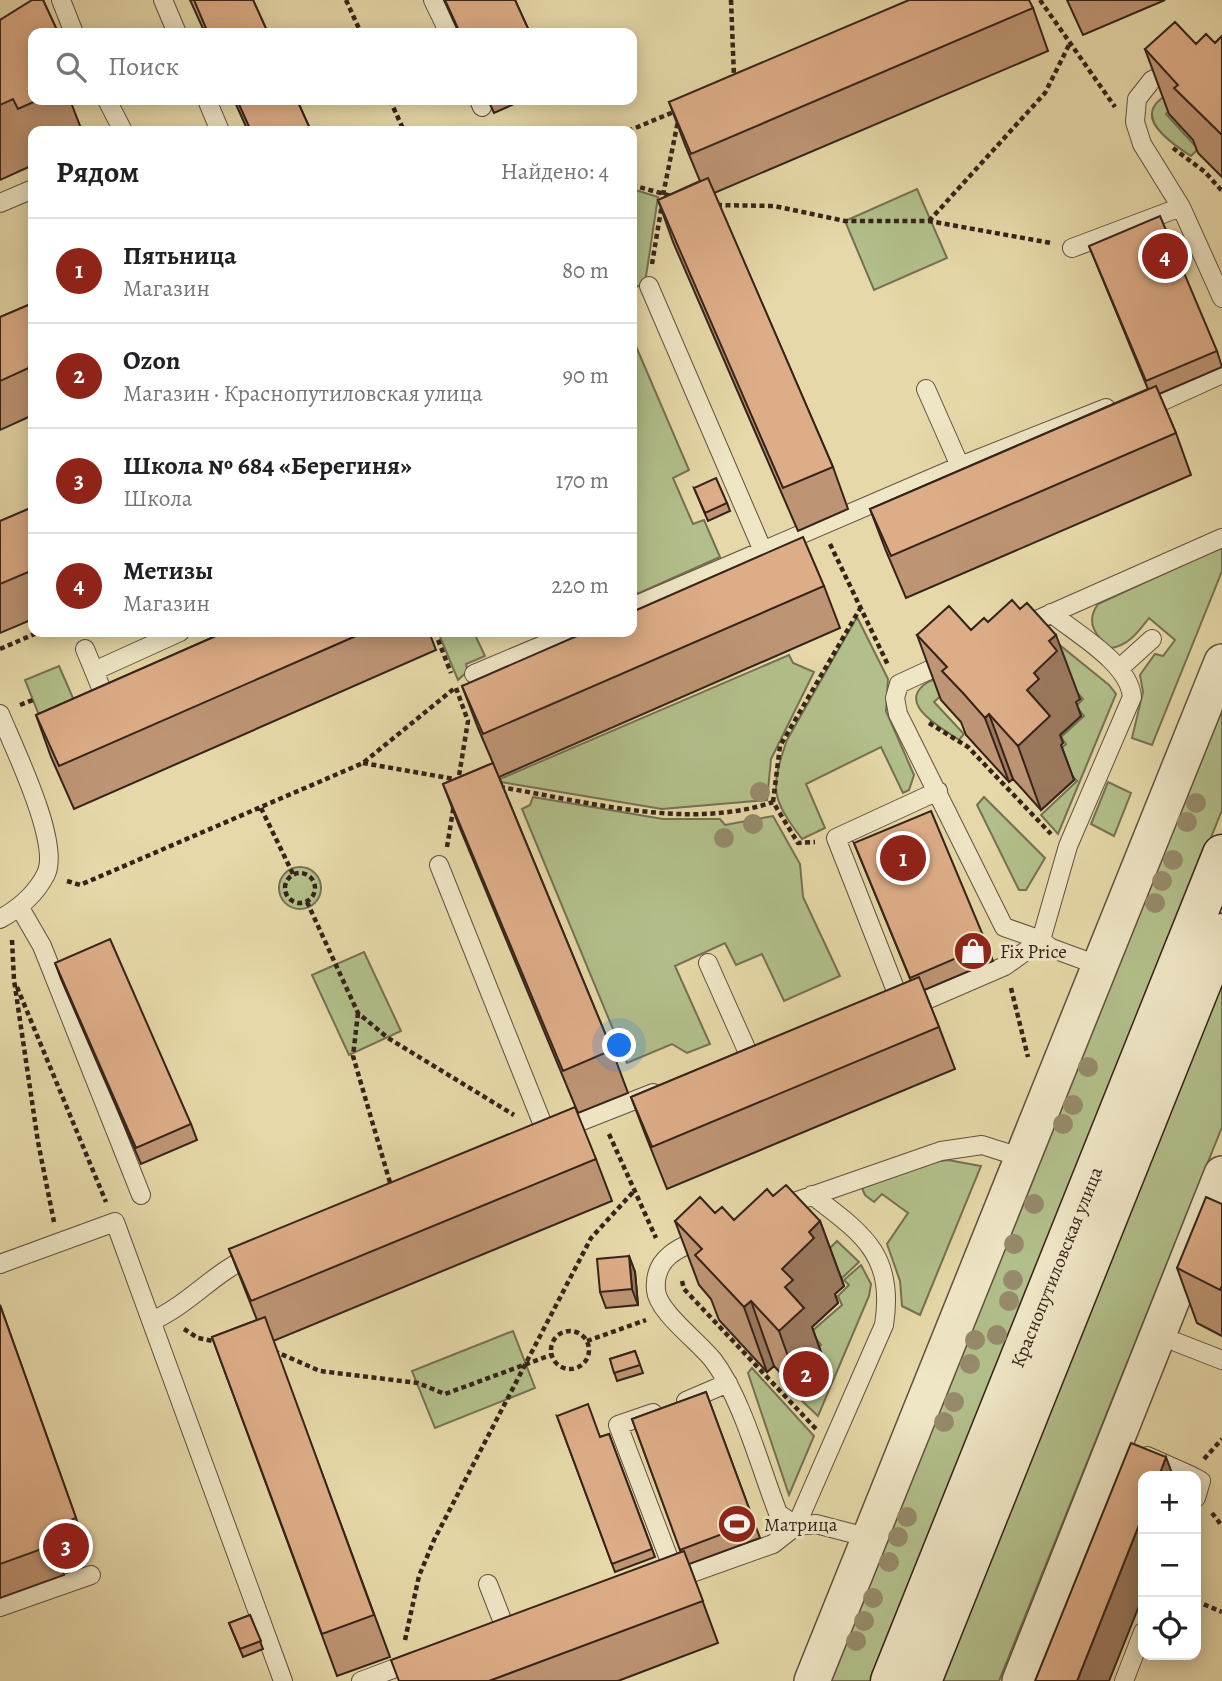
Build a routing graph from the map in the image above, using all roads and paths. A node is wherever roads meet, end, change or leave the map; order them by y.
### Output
1 (61, 0) edge
2 (163, 0) edge
3 (346, 0) edge
4 (433, 0) edge
5 (731, 0) edge
6 (1040, 0) edge
7 (72, 28) edge
8 (175, 28) edge
9 (359, 28) edge
10 (447, 28) edge
11 (1070, 43) junction
12 (1222, 52) edge
13 (734, 85) edge
14 (110, 105) edge
15 (209, 105) edge
16 (392, 105) edge
17 (1135, 122) junction
18 (120, 126) edge
19 (218, 126) edge
20 (402, 126) edge
21 (637, 127) edge
22 (1167, 143) dead end
23 (637, 186) edge
24 (28, 190) edge
25 (1222, 191) edge
26 (664, 194) junction
27 (677, 198) edge
28 (0, 203) edge
29 (715, 205) edge
30 (1181, 207) junction
31 (929, 221) junction
32 (1072, 248) joint
33 (649, 286) joint
34 (1222, 298) edge
35 (1222, 374) edge
36 (926, 389) dead end
37 (960, 466) junction
38 (821, 527) junction
39 (1222, 538) edge
40 (763, 551) junction
41 (637, 605) edge
42 (861, 607) junction
43 (1051, 613) junction
44 (1004, 635) edge
45 (28, 636) edge
46 (169, 637) edge
47 (437, 637) edge
48 (562, 637) edge
49 (1152, 639) dead end
50 (0, 649) edge
51 (85, 649) dead end
52 (969, 651) edge
53 (1222, 662) edge
54 (1121, 667) junction
55 (94, 671) junction
56 (474, 674) joint
57 (899, 684) junction
58 (456, 688) junction
59 (106, 700) edge
60 (0, 714) edge
61 (924, 720) dead end
62 (363, 763) junction
63 (458, 780) junction
64 (472, 782) edge
65 (486, 784) edge
66 (938, 791) junction
67 (773, 802) junction
68 (261, 807) junction
69 (449, 825) edge
70 (836, 838) junction
71 (1068, 846) junction
72 (1222, 853) edge
73 (439, 865) dead end
74 (47, 872) junction
75 (293, 874) junction
76 (307, 902) junction
77 (20, 908) junction
78 (0, 919) edge
79 (1222, 933) edge
80 (1041, 940) junction
81 (708, 963) dead end
82 (1005, 966) junction
83 (1100, 966) junction
84 (14, 980) junction
85 (900, 1001) junction
86 (877, 1004) edge
87 (358, 1013) junction
88 (749, 1055) edge
89 (1028, 1059) dead end
90 (675, 1085) edge
91 (601, 1115) junction
92 (541, 1132) junction
93 (1023, 1158) junction
94 (1222, 1174) edge
95 (635, 1190) junction
96 (141, 1195) dead end
97 (811, 1195) junction
98 (394, 1197) edge
99 (108, 1206) dead end
100 (762, 1214) edge
101 (1214, 1218) edge
102 (725, 1229) edge
103 (58, 1244) junction
104 (271, 1248) edge
105 (665, 1258) junction
106 (0, 1264) edge
107 (682, 1275) edge
108 (665, 1309) junction
109 (169, 1313) junction
110 (152, 1321) junction
111 (222, 1342) edge
112 (587, 1342) junction
113 (1176, 1342) dead end
114 (271, 1351) edge
115 (551, 1354) junction
116 (1222, 1360) edge
117 (525, 1365) junction
118 (728, 1383) junction
119 (820, 1416) dead end
120 (815, 1428) junction
121 (1116, 1441) junction
122 (832, 1443) junction
123 (1181, 1471) edge
124 (796, 1526) junction
125 (870, 1538) junction
126 (91, 1575) dead end
127 (651, 1580) edge
128 (677, 1580) junction
129 (488, 1584) dead end
130 (1201, 1603) edge
131 (0, 1607) edge
132 (1222, 1612) edge
133 (504, 1625) edge
134 (1138, 1645) edge
135 (439, 1651) edge
136 (407, 1663) junction
137 (283, 1681) edge
138 (361, 1681) edge
139 (812, 1681) edge
140 (890, 1681) edge
141 (922, 1681) edge
142 (1020, 1681) edge
143 (1124, 1681) edge

1 - 7 lane
2 - 8 lane
3 - 9 path
4 - 10 lane
5 - 13 path
6 - 11 path
11 - 17 path
11 - 31 path
12 - 17 lane
14 - 18 lane
15 - 19 lane
16 - 20 path
17 - 30 lane
21 - 26 path
22 - 25 path
23 - 26 path
24 - 28 lane
26 - 27 path
26 - 33 path
29 - 31 path
30 - 32 lane
30 - 34 lane
31 - 32 path
33 - 40 lane
35 - 37 lane
36 - 37 lane
37 - 38 lane
38 - 40 lane
38 - 42 path
39 - 43 lane
40 - 41 lane
42 - 57 path
42 - 67 path
43 - 44 lane
43 - 54 lane
45 - 50 path
46 - 55 lane
47 - 58 path
48 - 56 lane
49 - 54 lane
51 - 55 lane
52 - 57 lane
53 - 83 street
54 - 71 lane
55 - 59 lane
56 - 58 path
57 - 66 lane
58 - 62 path
58 - 63 path
60 - 74 lane
61 - 71 path
62 - 63 path
62 - 68 path
63 - 64 path
63 - 69 path
65 - 67 path
66 - 70 lane
66 - 80 lane
67 - 70 path
68 - 74 path
68 - 75 path
70 - 85 lane
71 - 80 lane
72 - 140 main road, Краснопутиловская улица
73 - 92 lane
74 - 77 lane
75 - 76 path
75 - 76 path
76 - 87 path
77 - 78 lane
77 - 84 path
77 - 96 lane
79 - 141 main road, Краснопутиловская улица
80 - 82 lane
80 - 83 lane
81 - 88 lane
82 - 85 lane
82 - 89 path
83 - 93 street
84 - 99 path
84 - 103 path
85 - 86 lane
87 - 92 path
87 - 98 path
90 - 91 lane
91 - 92 lane
91 - 95 path
93 - 97 lane
93 - 125 street
94 - 101 street
95 - 105 path
95 - 117 path
97 - 100 lane
97 - 122 lane
101 - 121 street
102 - 105 lane
103 - 106 lane
103 - 110 lane
104 - 109 lane
105 - 108 lane
107 - 120 path
108 - 112 path
108 - 118 lane
109 - 110 lane
109 - 111 path
110 - 137 lane
112 - 115 path
112 - 115 path
113 - 116 lane
114 - 117 path
115 - 117 path
117 - 136 path
118 - 124 lane
118 - 128 lane
119 - 120 path
120 - 122 path
121 - 123 lane
121 - 142 street
122 - 124 lane
124 - 125 lane
124 - 128 lane
125 - 139 street
126 - 131 lane
127 - 128 lane
129 - 133 lane
130 - 132 path
134 - 143 lane
135 - 136 lane
136 - 138 lane

